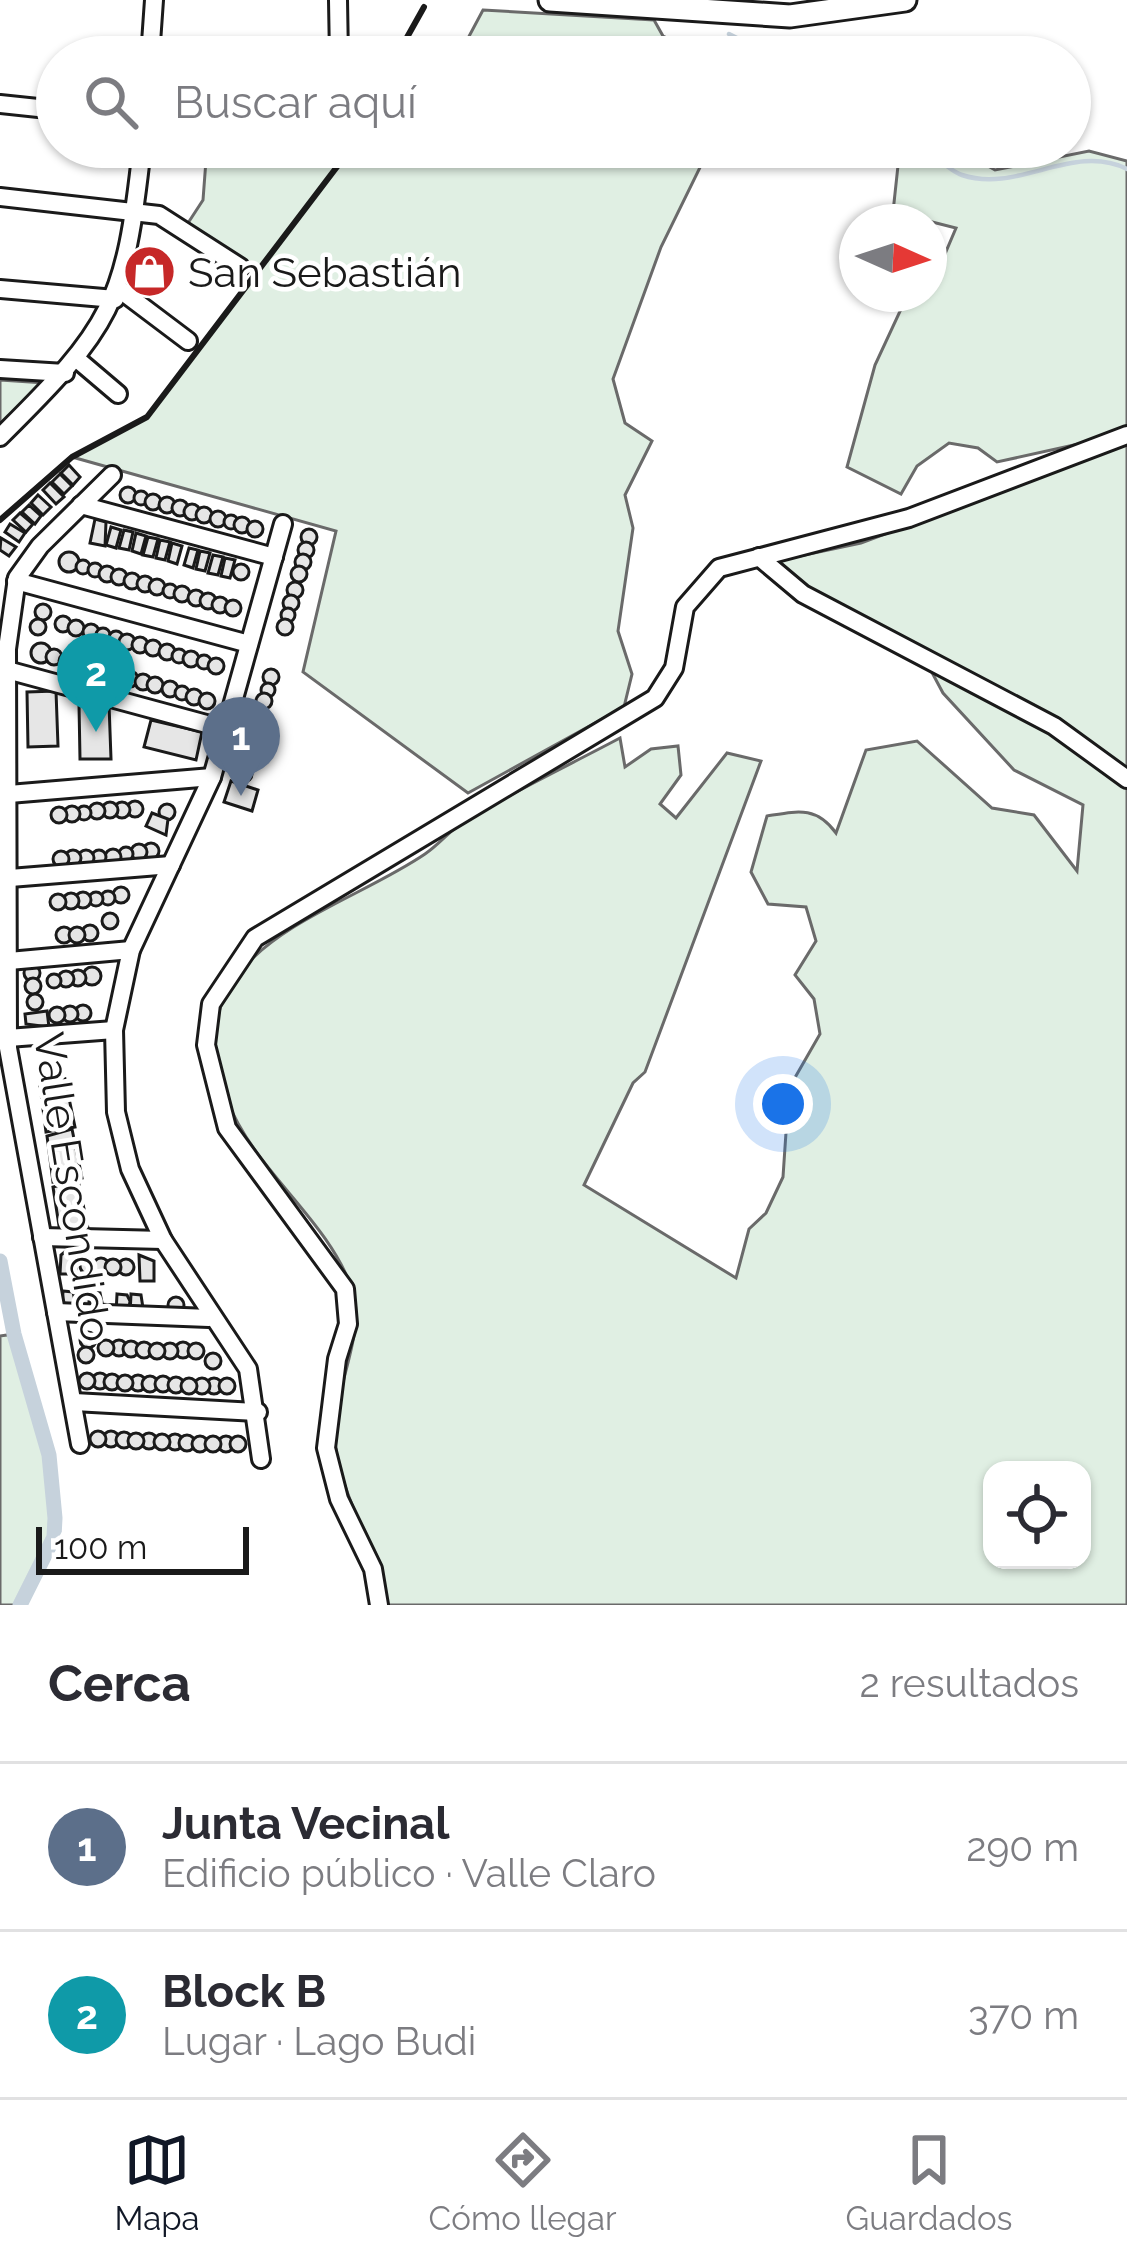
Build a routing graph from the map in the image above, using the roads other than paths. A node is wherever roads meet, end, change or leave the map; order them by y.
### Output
1 (154, 0) edge
2 (338, 0) edge
3 (550, 0) edge
4 (905, 0) edge
5 (151, 36) edge
6 (339, 36) edge
7 (0, 104) edge
8 (36, 108) edge
9 (140, 168) edge
10 (0, 197) edge
11 (135, 210) junction
12 (240, 268) dead end
13 (0, 289) edge
14 (117, 294) junction
15 (188, 341) dead end
16 (71, 367) junction
17 (0, 370) edge
18 (118, 394) dead end
19 (1127, 435) edge
20 (0, 437) edge
21 (112, 475) dead end
22 (82, 506) junction
23 (283, 524) dead end
24 (274, 557) junction
25 (760, 557) junction
26 (11, 578) edge
27 (5, 602) edge
28 (249, 644) junction
29 (7, 670) junction
30 (225, 729) junction
31 (212, 777) junction
32 (1127, 779) edge
33 (9, 794) junction
34 (171, 865) junction
35 (10, 878) junction
36 (131, 950) junction
37 (9, 961) junction
38 (114, 1030) junction
39 (8, 1038) junction
40 (8, 1091) edge
41 (42, 1237) junction
42 (163, 1240) junction
43 (56, 1312) junction
44 (209, 1318) junction
45 (74, 1402) junction
46 (258, 1412) junction
47 (80, 1444) dead end
48 (261, 1459) dead end
49 (379, 1605) edge

1 - 5 street
2 - 6 street
3 - 4 main road
7 - 8 street
9 - 11 street
10 - 11 street
11 - 12 street
11 - 14 street
13 - 14 street
14 - 15 street
14 - 16 street
16 - 17 street
16 - 18 street
16 - 20 street
19 - 25 street
21 - 22 street
22 - 24 street
22 - 26 street
23 - 24 street
24 - 28 street
25 - 32 street
25 - 49 street
26 - 27 street, Valle Escondido
26 - 28 street
27 - 29 street, Valle Escondido
28 - 30 street
29 - 30 street
29 - 33 street, Valle Escondido
30 - 31 street
31 - 33 street
31 - 34 street
33 - 35 street, Valle Escondido
34 - 35 street
34 - 36 street
35 - 37 street, Valle Escondido
36 - 37 street
36 - 38 street
37 - 39 street, Valle Escondido
38 - 39 street
38 - 42 street
39 - 40 street, Valle Escondido
40 - 41 street, Valle Escondido
41 - 42 street
41 - 43 street, Valle Escondido
42 - 44 street
43 - 44 street
43 - 45 street, Valle Escondido
44 - 46 street
45 - 46 street
45 - 47 street, Valle Escondido
46 - 48 street

